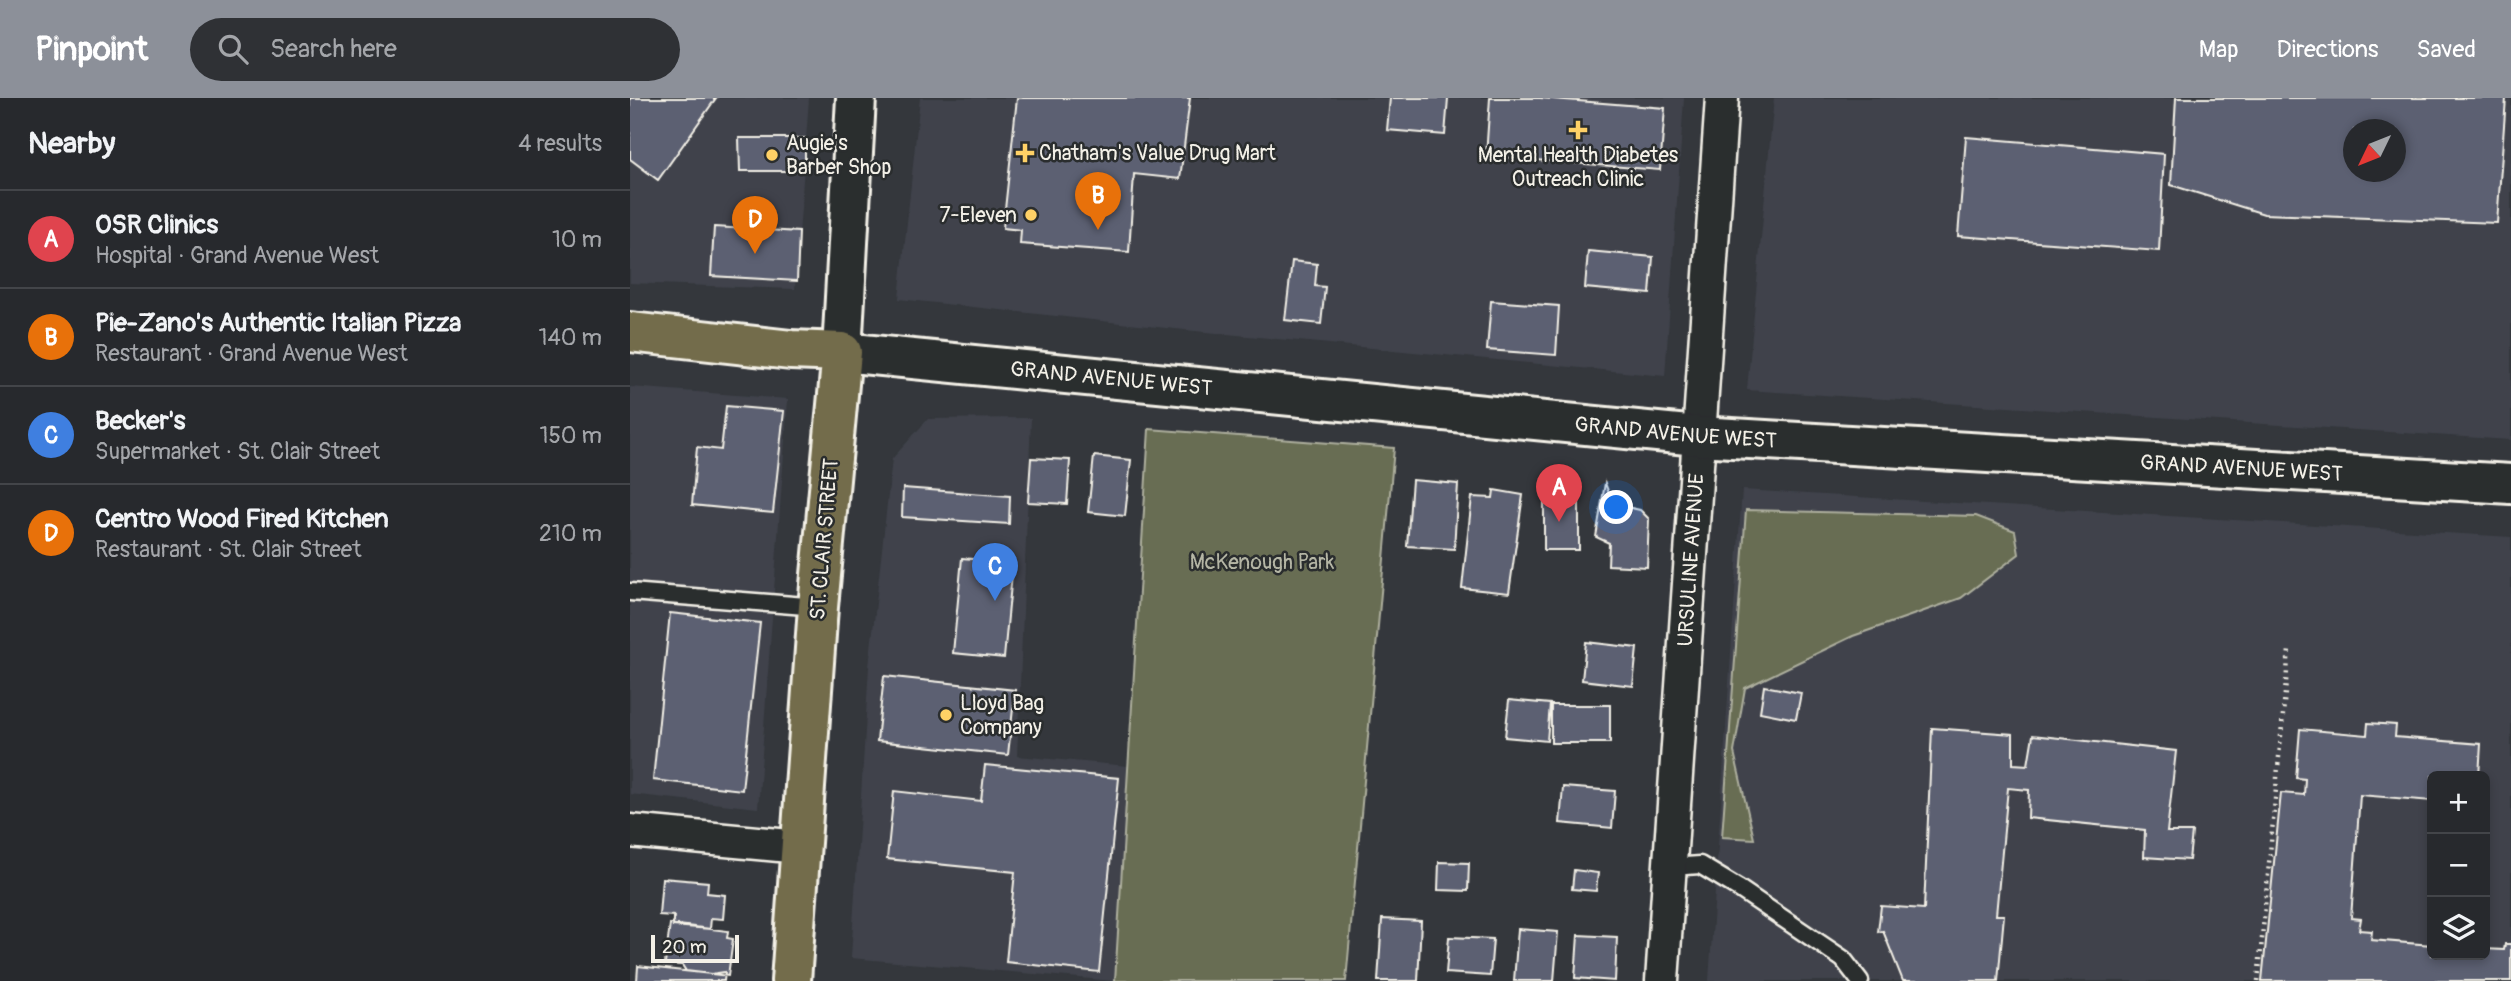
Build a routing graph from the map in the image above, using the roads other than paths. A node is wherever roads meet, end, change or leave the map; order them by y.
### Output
1 (856, 98) edge
2 (1722, 98) edge
3 (630, 332) edge
4 (842, 352) junction
5 (1698, 436) junction
6 (2511, 484) edge
7 (630, 592) edge
8 (818, 607) junction
9 (630, 831) edge
10 (800, 847) junction
11 (1671, 867) junction
12 (791, 981) edge
13 (1662, 981) edge
14 (1860, 981) edge

1 - 4 main road, ST. CLAIR STREET
2 - 5 street, URSULINE AVENUE
3 - 4 main road
4 - 5 main road, GRAND AVENUE WEST
4 - 8 main road, ST. CLAIR STREET
5 - 6 main road, GRAND AVENUE WEST
5 - 11 street, URSULINE AVENUE
7 - 8 lane
8 - 10 main road, ST. CLAIR STREET
9 - 10 street
10 - 12 main road, ST. CLAIR STREET
11 - 13 street, URSULINE AVENUE
11 - 14 lane

